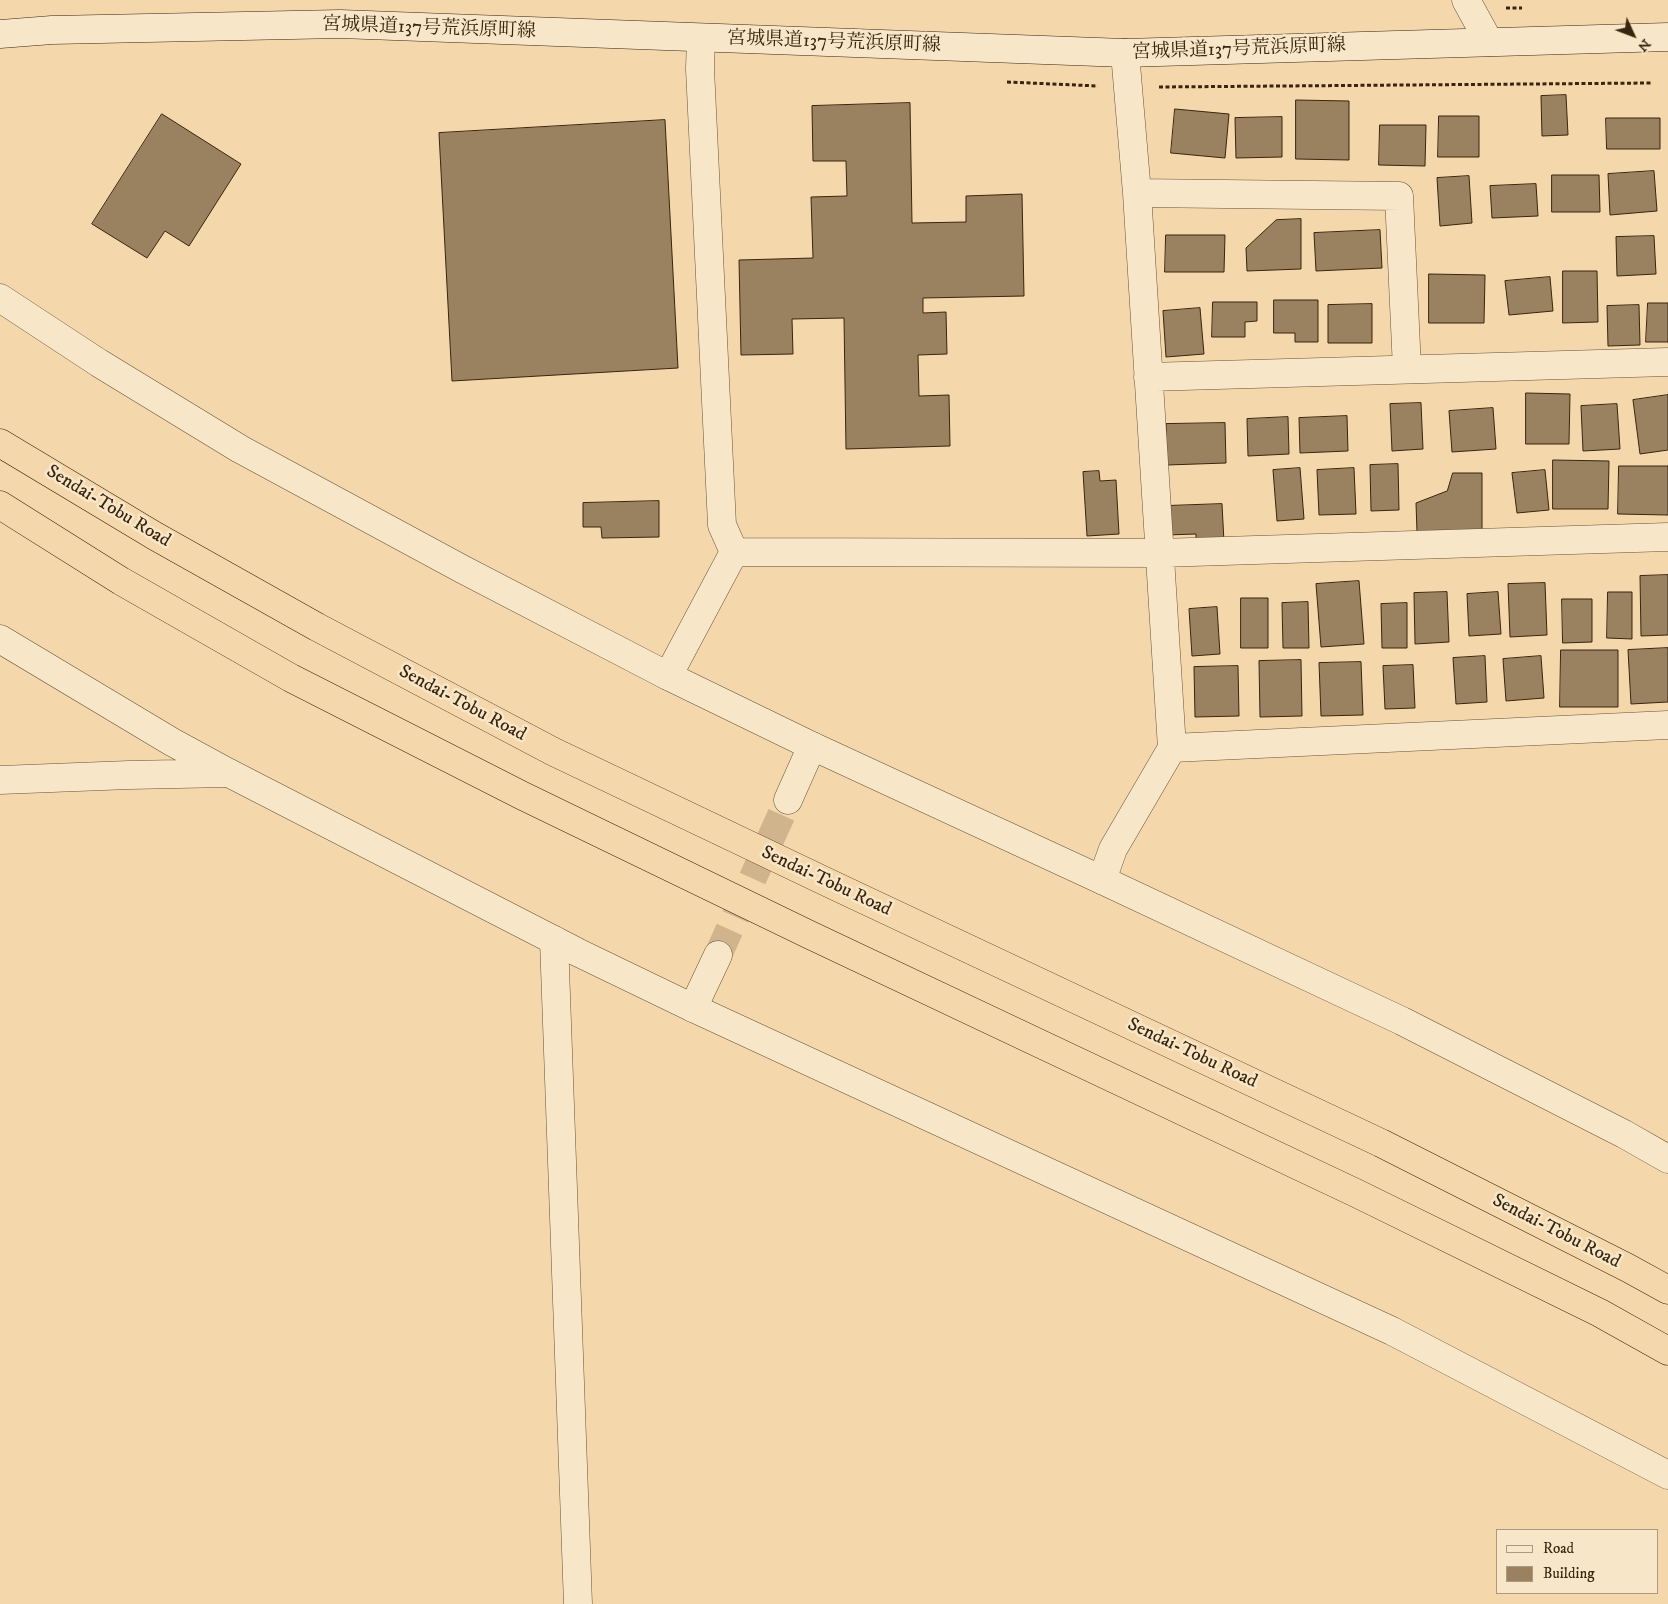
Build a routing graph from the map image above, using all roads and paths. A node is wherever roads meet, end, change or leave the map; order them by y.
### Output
1 (1466, 0) edge
2 (0, 34) edge
3 (1668, 37) edge
4 (702, 38) junction
5 (1489, 42) junction
6 (1125, 54) junction
7 (1650, 83) dead end
8 (1157, 87) dead end
9 (1137, 193) junction
10 (0, 298) edge
11 (1668, 362) edge
12 (1408, 369) junction
13 (1148, 377) junction
14 (0, 443) edge
15 (0, 505) edge
16 (1668, 537) edge
17 (734, 552) junction
18 (1160, 553) junction
19 (0, 639) edge
20 (668, 676) junction
21 (1668, 725) edge
22 (812, 746) junction
23 (1172, 748) junction
24 (229, 773) junction
25 (0, 780) edge
26 (788, 800) tunnel mouth
27 (1102, 880) junction
28 (554, 940) junction
29 (718, 955) tunnel mouth
30 (693, 1008) junction
31 (1668, 1160) edge
32 (1668, 1290) edge
33 (1668, 1351) edge
34 (1668, 1475) edge
35 (578, 1604) edge

1 - 5 street
2 - 4 street, 宮城県道137号荒浜原町線
3 - 5 street, 宮城県道137号荒浜原町線
4 - 6 street, 宮城県道137号荒浜原町線
4 - 17 street
5 - 6 street, 宮城県道137号荒浜原町線
6 - 9 street
7 - 8 path
9 - 12 street
9 - 13 street
10 - 20 street
11 - 12 street
12 - 13 street
13 - 18 street
14 - 32 highway, Sendai-Tobu Road
15 - 33 highway
16 - 18 street
17 - 18 street
17 - 20 street
18 - 23 street
19 - 24 street
20 - 22 street
21 - 23 street
22 - 26 street
22 - 27 street
23 - 27 street
24 - 25 street
24 - 28 street
27 - 31 street
28 - 30 street
28 - 35 street
29 - 30 street
30 - 34 street

